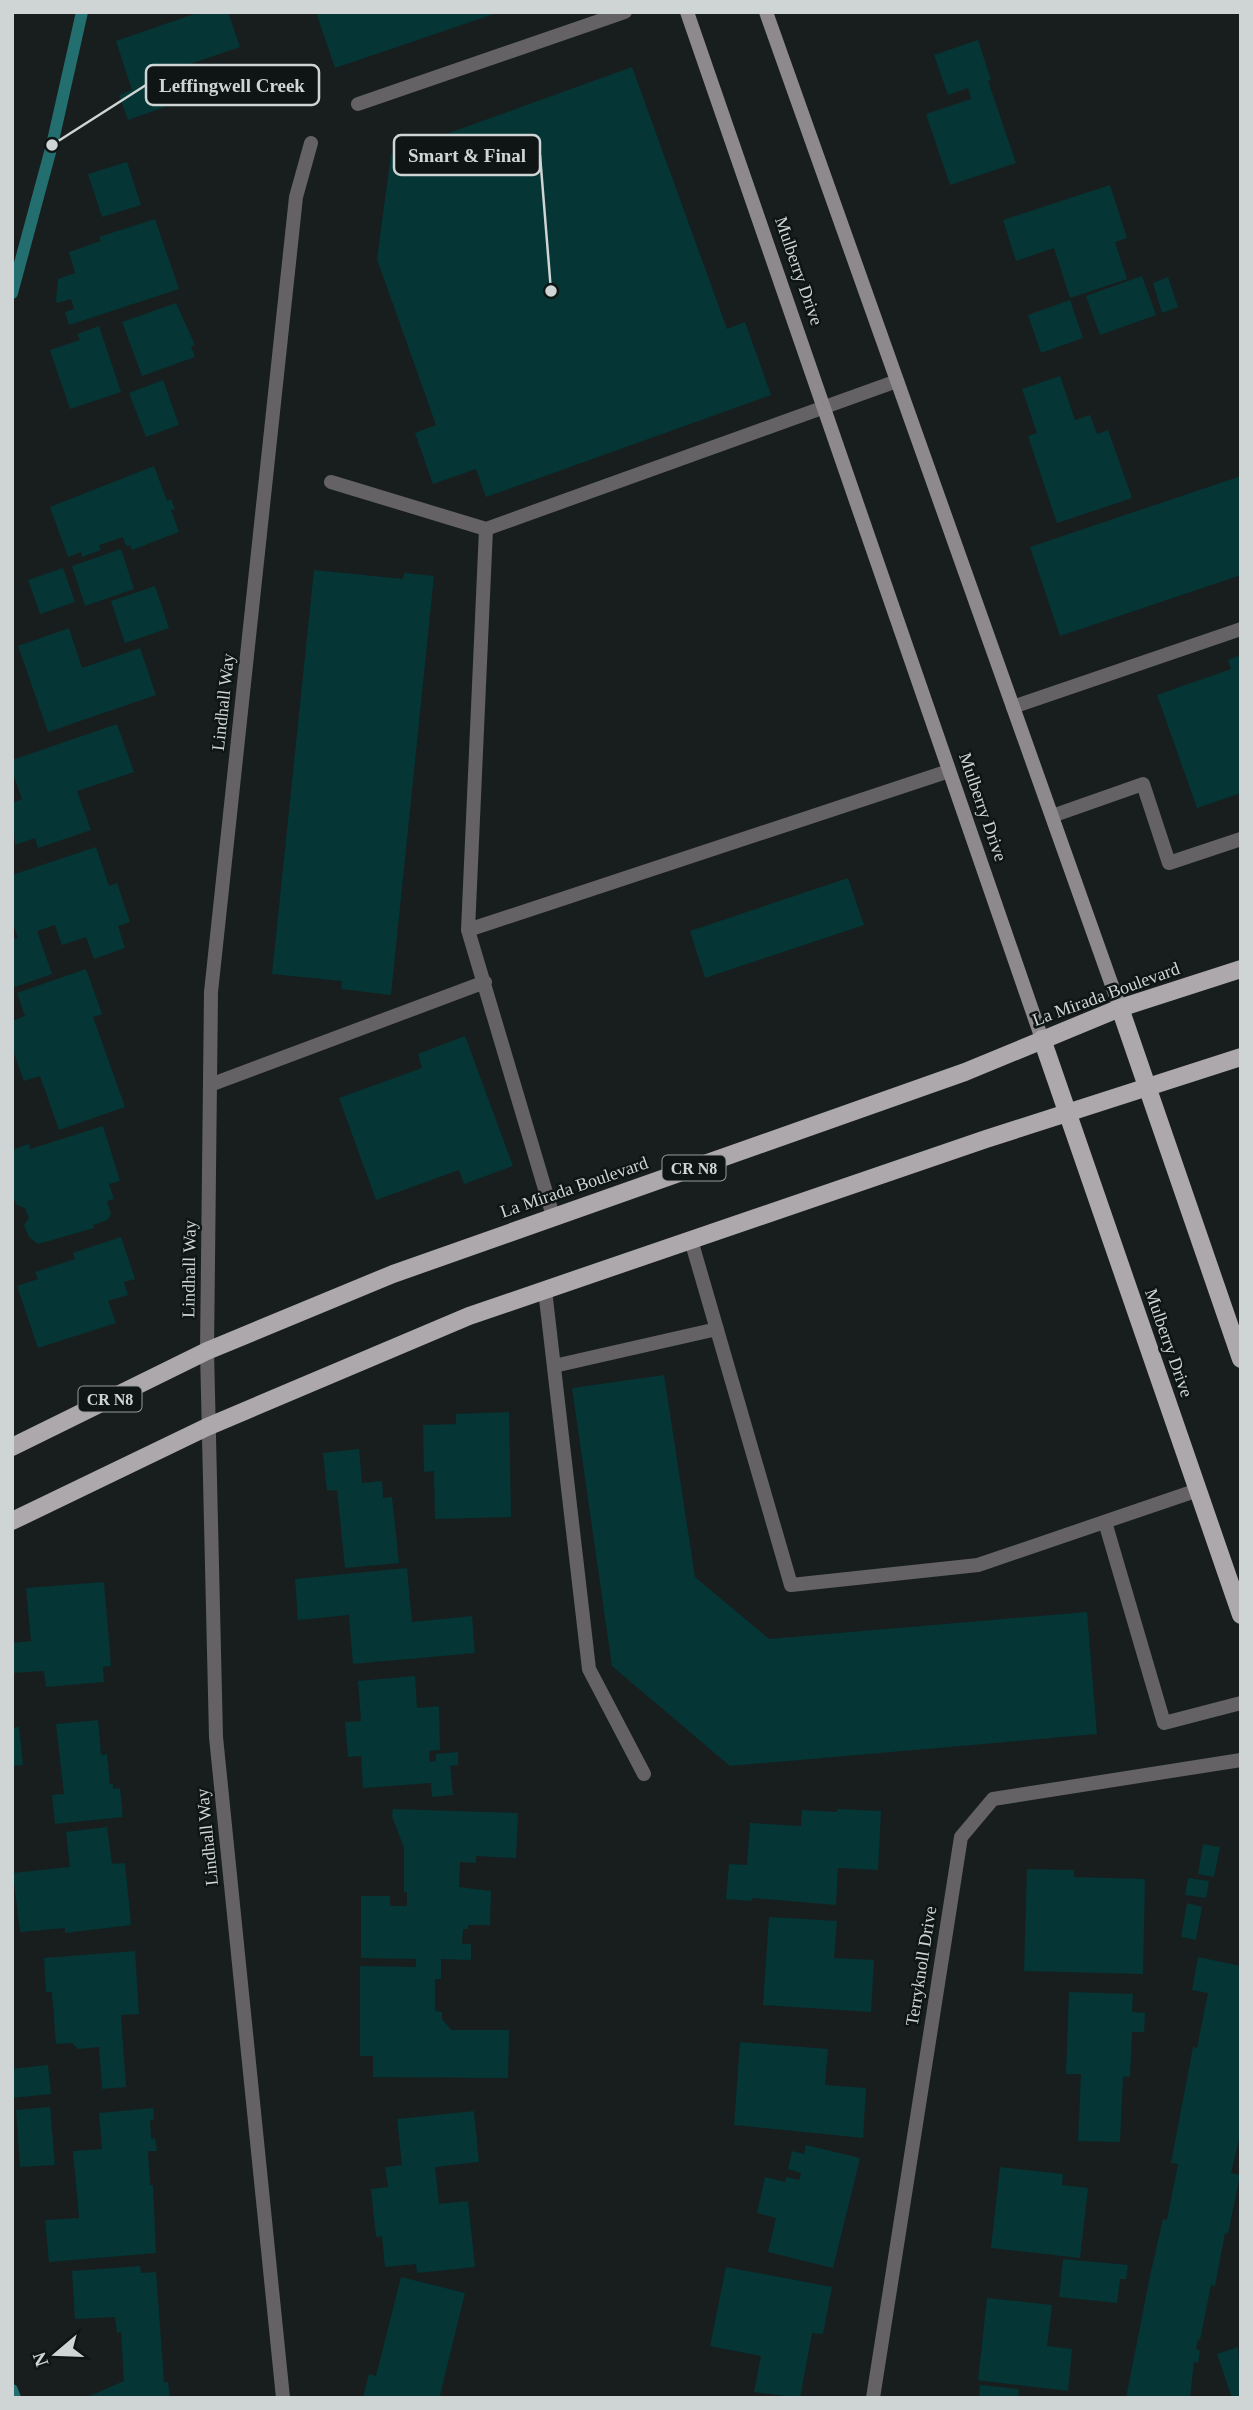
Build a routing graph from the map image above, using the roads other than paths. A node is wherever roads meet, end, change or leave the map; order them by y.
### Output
1 (625, 12) edge
2 (687, 12) edge
3 (766, 12) edge
4 (358, 104) dead end
5 (311, 143) dead end
6 (897, 381) junction
7 (823, 407) junction
8 (331, 482) dead end
9 (486, 529) junction
10 (1241, 629) edge
11 (1013, 707) junction
12 (949, 771) junction
13 (1052, 816) junction
14 (1241, 839) edge
15 (468, 930) junction
16 (1241, 969) edge
17 (485, 982) junction
18 (1120, 1007) junction
19 (1042, 1039) junction
20 (1241, 1057) edge
21 (210, 1085) junction
22 (1149, 1088) junction
23 (1068, 1114) junction
24 (553, 1216) junction
25 (691, 1240) junction
26 (545, 1290) junction
27 (1234, 1315) edge
28 (717, 1329) junction
29 (207, 1351) junction
30 (1241, 1359) edge
31 (554, 1366) junction
32 (207, 1427) junction
33 (12, 1447) edge
34 (1198, 1490) junction
35 (12, 1521) edge
36 (1105, 1522) junction
37 (1241, 1615) edge
38 (1241, 1703) edge
39 (1241, 1760) edge
40 (644, 1774) dead end
41 (283, 2398) edge
42 (873, 2398) edge

1 - 4 street
2 - 7 street, Mulberry Drive
3 - 6 street
5 - 21 street, Lindhall Way
6 - 7 street
6 - 11 street
7 - 9 street
7 - 12 street, Mulberry Drive
8 - 9 street
9 - 15 street
10 - 11 street
11 - 13 street
12 - 15 street
12 - 19 street, Mulberry Drive
13 - 14 street
13 - 18 street
15 - 17 street
16 - 18 main road, La Mirada Boulevard / CR N8
17 - 21 street
17 - 24 street
18 - 19 main road, La Mirada Boulevard / CR N8
18 - 22 main road
19 - 23 main road, Mulberry Drive
19 - 24 main road, La Mirada Boulevard / CR N8
20 - 22 main road
21 - 29 street, Lindhall Way
22 - 23 main road
22 - 27 main road
23 - 25 main road
23 - 34 main road, Mulberry Drive
24 - 29 main road, La Mirada Boulevard / CR N8
25 - 26 main road
25 - 28 street
26 - 31 street
26 - 32 main road
27 - 30 main road
28 - 31 street
28 - 36 street
29 - 32 street, Lindhall Way
29 - 33 main road, La Mirada Boulevard / CR N8
31 - 40 street
32 - 35 main road
32 - 41 street, Lindhall Way
34 - 36 street
34 - 37 main road, Mulberry Drive
36 - 38 street
39 - 42 street, Terryknoll Drive

